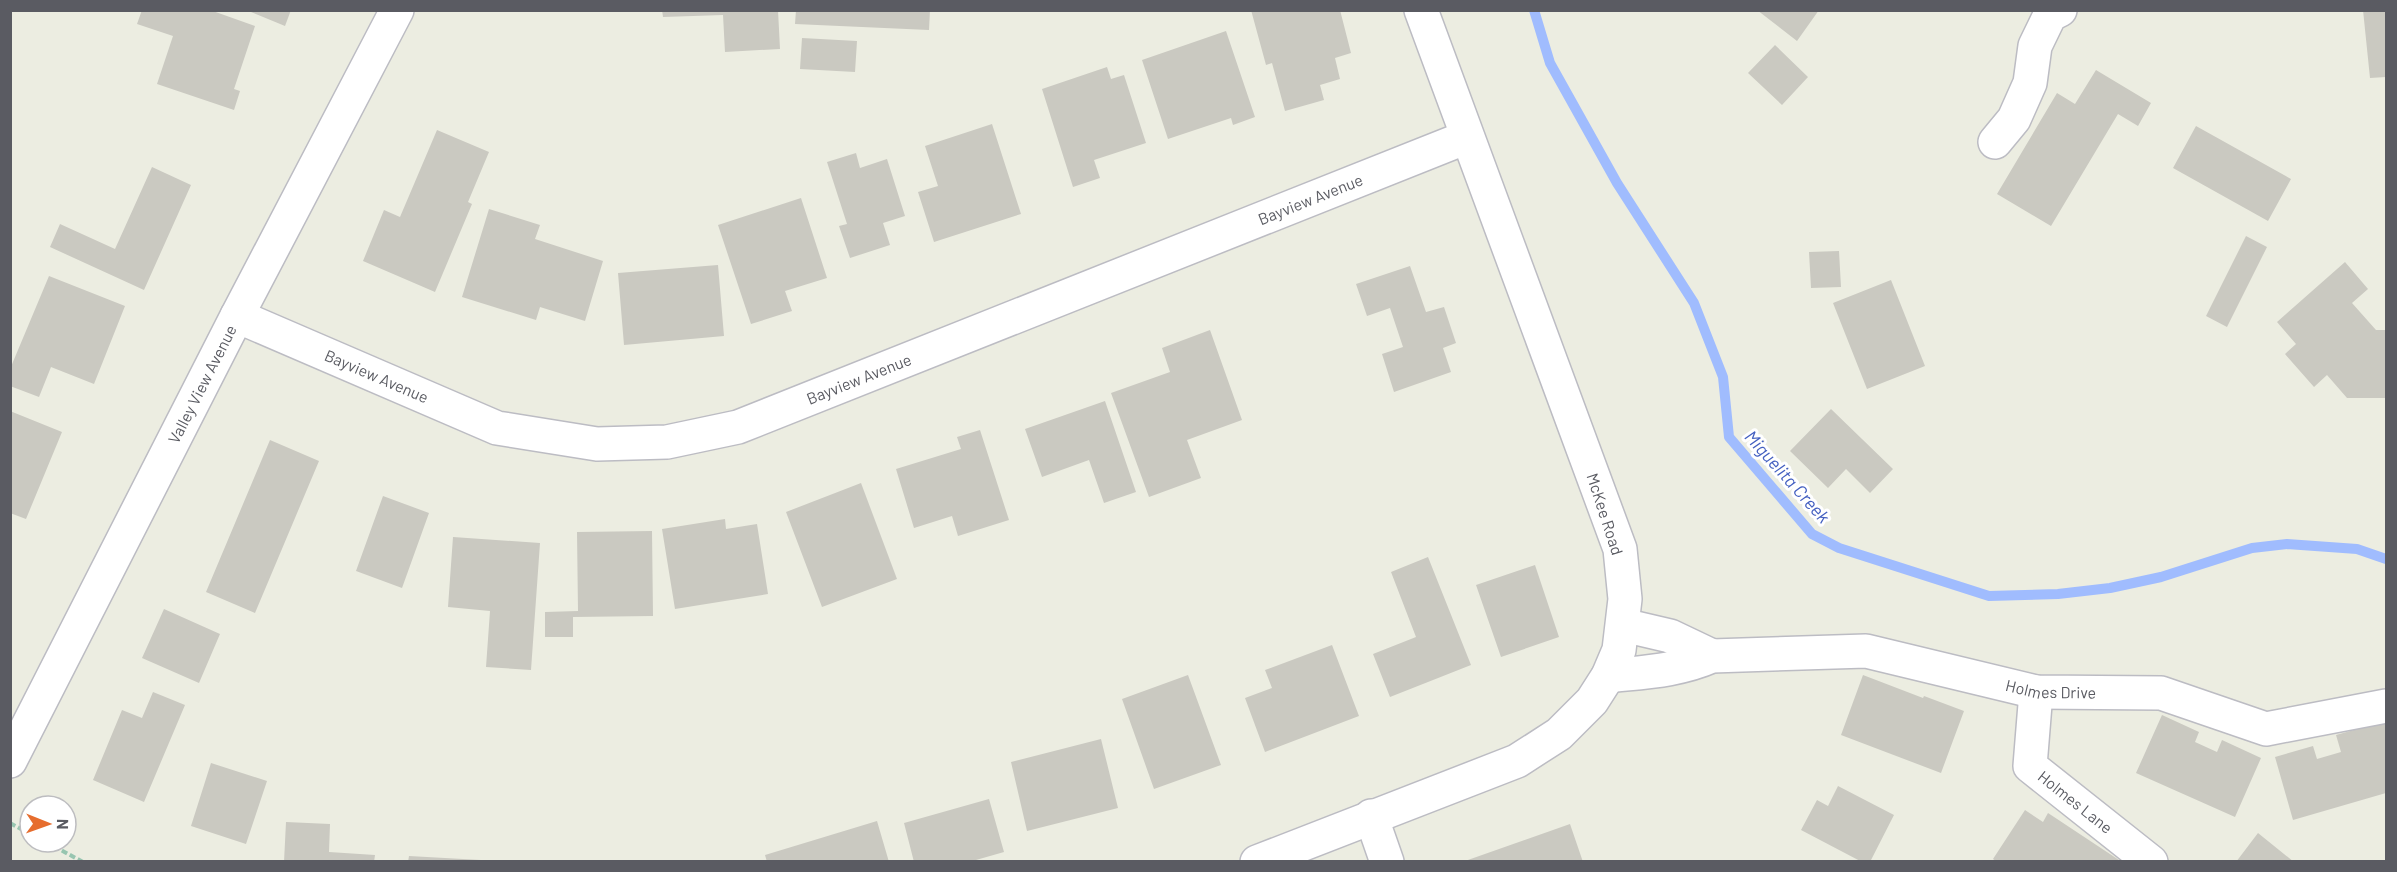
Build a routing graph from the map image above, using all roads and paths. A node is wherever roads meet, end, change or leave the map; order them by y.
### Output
1 (397, 10) edge
2 (1421, 10) edge
3 (2060, 10) edge
4 (1467, 136) junction
5 (1995, 142) dead end
6 (237, 316) junction
7 (1623, 625) junction
8 (1712, 656) junction
9 (1608, 676) junction
10 (2036, 692) junction
11 (2386, 706) edge
12 (10, 761) edge
13 (1371, 816) junction
14 (69, 854) edge
15 (83, 861) edge
16 (1257, 861) edge
17 (1387, 861) edge
18 (2151, 861) edge

1 - 6 street, Valley View Avenue
2 - 4 street, McKee Road
3 - 5 street
4 - 6 street, Bayview Avenue
4 - 7 street, McKee Road
6 - 12 street, Valley View Avenue
7 - 8 street, Holmes Drive
7 - 9 street, McKee Road
8 - 9 street, Holmes Drive
8 - 10 street, Holmes Drive
9 - 13 street, McKee Road
10 - 11 street, Holmes Drive
10 - 18 street, Holmes Lane
13 - 16 street, McKee Road
13 - 17 street
14 - 15 path

